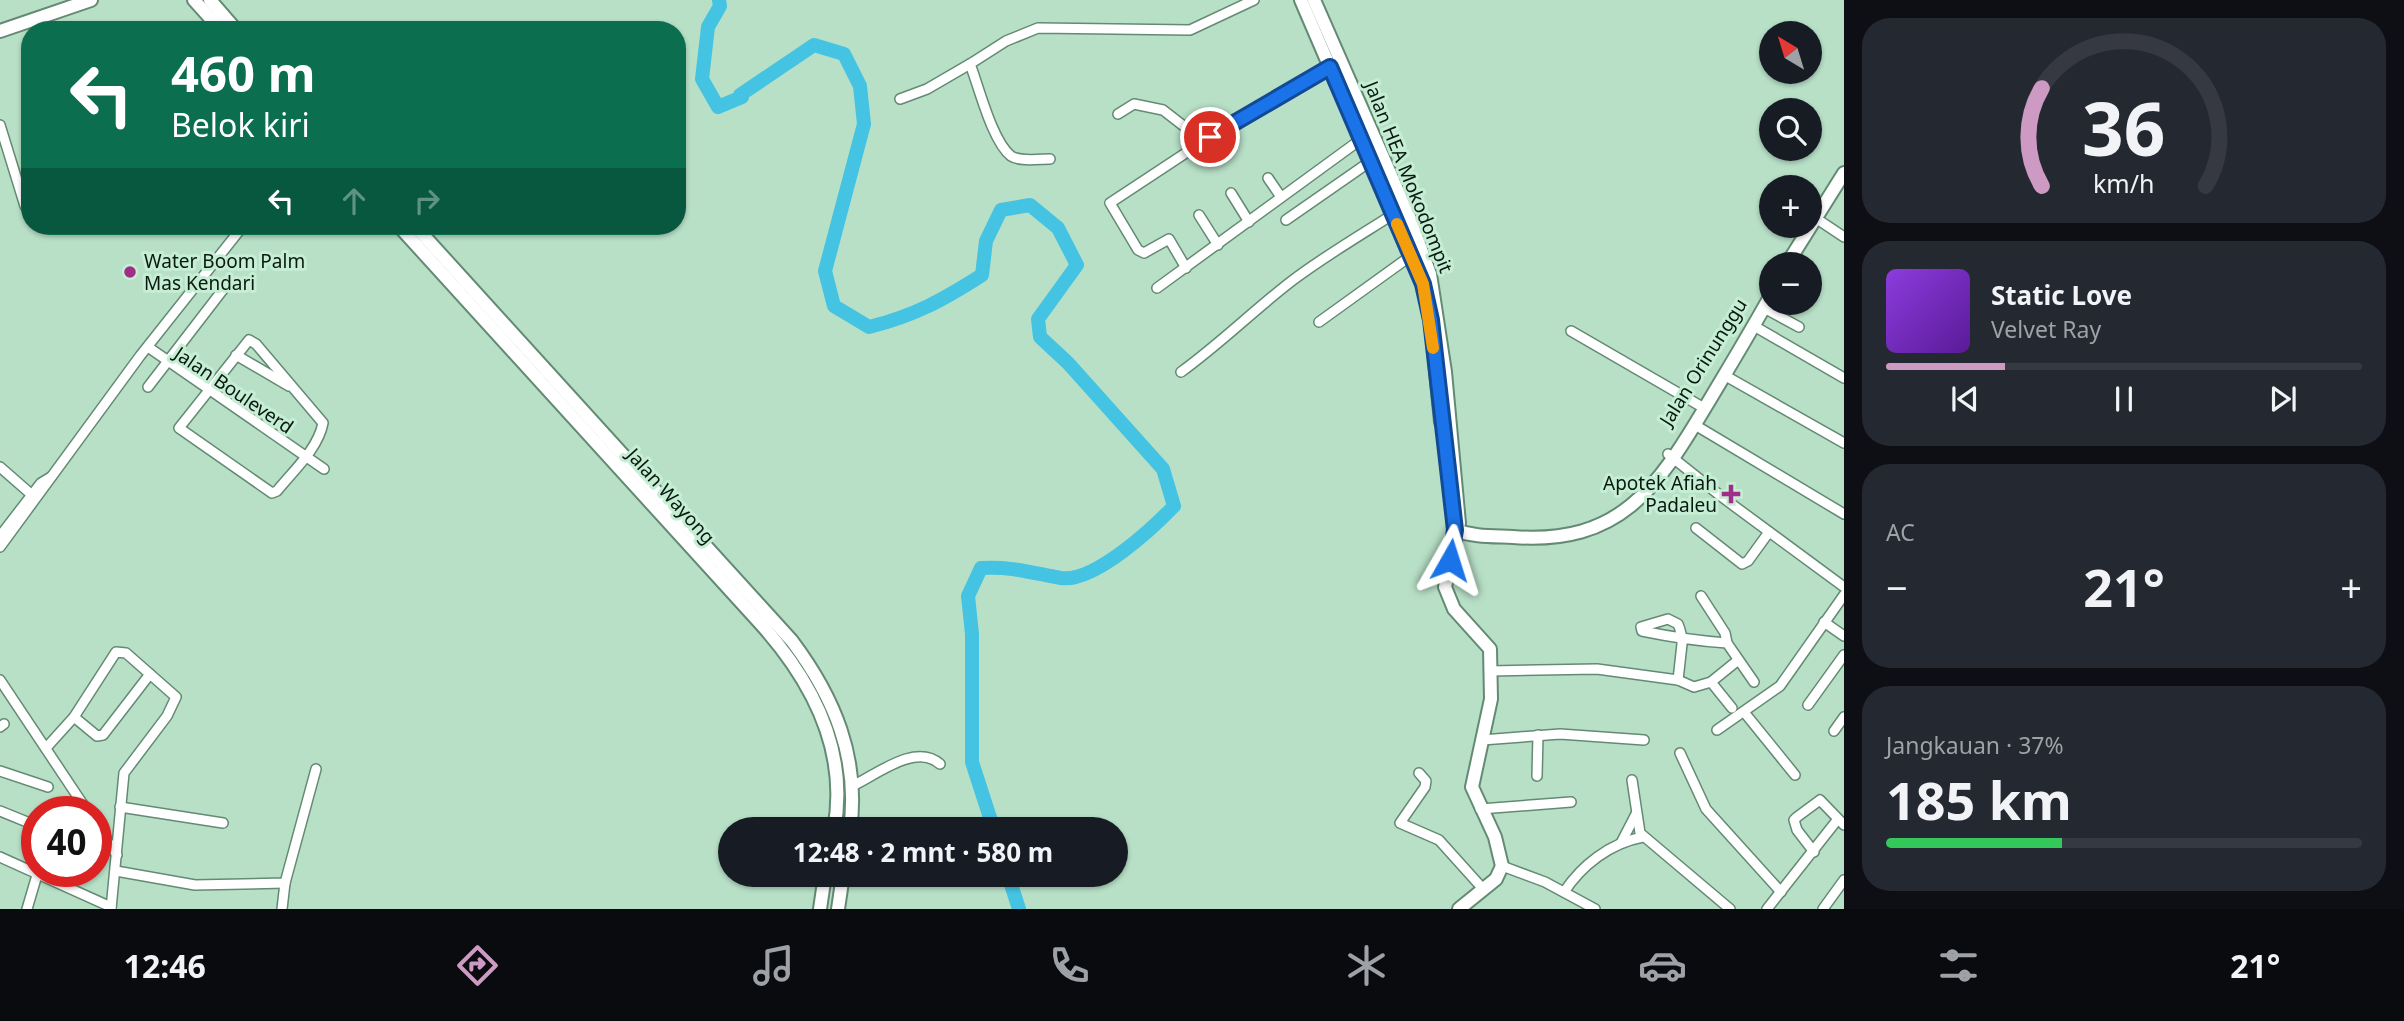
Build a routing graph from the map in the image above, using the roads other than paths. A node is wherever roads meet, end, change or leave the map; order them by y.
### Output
1 (91, 0) edge
2 (194, 0) edge
3 (210, 0) edge
4 (1254, 0) edge
5 (1310, 5) edge
6 (29, 21) edge
7 (213, 21) edge
8 (228, 21) edge
9 (21, 24) edge
10 (0, 31) edge
11 (970, 64) junction
12 (1330, 67) junction
13 (1341, 78) junction
14 (900, 99) dead end
15 (1118, 114) dead end
16 (0, 125) edge
17 (1360, 140) junction
18 (1203, 141) junction
19 (1050, 159) dead end
20 (1368, 163) junction
21 (1844, 173) edge
22 (1268, 178) dead end
23 (1844, 183) edge
24 (21, 193) edge
25 (1230, 193) dead end
26 (1281, 197) junction
27 (1199, 215) dead end
28 (1392, 215) junction
29 (1822, 218) edge
30 (1286, 220) dead end
31 (1249, 222) junction
32 (1822, 222) edge
33 (236, 235) edge
34 (407, 235) edge
35 (423, 235) edge
36 (1844, 237) edge
37 (1218, 246) junction
38 (1796, 252) edge
39 (1412, 255) junction
40 (1186, 268) junction
41 (225, 287) dead end
42 (1157, 288) dead end
43 (1759, 313) edge
44 (1760, 315) edge
45 (1787, 315) edge
46 (1319, 322) dead end
47 (1754, 326) junction
48 (1799, 327) dead end
49 (1571, 331) dead end
50 (146, 349) junction
51 (236, 355) junction
52 (167, 363) junction
53 (1181, 372) dead end
54 (1724, 375) junction
55 (1844, 378) edge
56 (148, 387) dead end
57 (207, 391) junction
58 (296, 391) junction
59 (1701, 407) junction
60 (1695, 425) junction
61 (1844, 443) edge
62 (1671, 456) junction
63 (304, 457) junction
64 (0, 467) edge
65 (324, 469) dead end
66 (51, 477) junction
67 (32, 495) junction
68 (1844, 514) edge
69 (1696, 528) dead end
70 (1455, 530) junction
71 (1769, 532) junction
72 (0, 536) edge
73 (0, 547) edge
74 (1844, 587) edge
75 (1844, 595) edge
76 (1701, 596) dead end
77 (1824, 622) junction
78 (1844, 636) edge
79 (1727, 643) junction
80 (1844, 655) edge
81 (1737, 661) junction
82 (1490, 671) junction
83 (150, 674) junction
84 (0, 680) edge
85 (1678, 680) junction
86 (1711, 682) junction
87 (1754, 682) dead end
88 (1808, 705) dead end
89 (1732, 708) dead end
90 (1744, 712) junction
91 (74, 717) junction
92 (1844, 718) edge
93 (1717, 730) dead end
94 (1834, 730) dead end
95 (1538, 734) junction
96 (1482, 740) junction
97 (1644, 740) dead end
98 (46, 748) junction
99 (1680, 753) dead end
100 (940, 764) dead end
101 (316, 769) dead end
102 (0, 771) edge
103 (1419, 773) dead end
104 (1795, 775) dead end
105 (1537, 776) dead end
106 (1632, 780) dead end
107 (852, 786) junction
108 (48, 787) dead end
109 (78, 796) edge
110 (1571, 802) dead end
111 (120, 807) junction
112 (1480, 809) junction
113 (0, 811) edge
114 (1636, 813) junction
115 (835, 817) edge
116 (851, 817) edge
117 (21, 820) edge
118 (1841, 822) edge
119 (223, 823) dead end
120 (1643, 837) junction
121 (1621, 843) junction
122 (112, 848) edge
123 (1814, 852) junction
124 (117, 855) junction
125 (0, 857) edge
126 (1502, 866) junction
127 (21, 867) edge
128 (116, 871) junction
129 (1844, 880) edge
130 (285, 883) junction
131 (33, 887) edge
132 (64, 887) edge
133 (823, 887) edge
134 (841, 887) edge
135 (1484, 890) junction
136 (1564, 892) junction
137 (1781, 892) junction
138 (111, 908) edge
139 (27, 909) edge
140 (282, 909) edge
141 (820, 909) edge
142 (838, 909) edge
143 (1459, 909) edge
144 (1595, 909) edge
145 (1730, 909) edge
146 (1768, 909) edge
147 (1823, 909) edge

1 - 6 street
2 - 7 street
3 - 8 street
4 - 11 street
5 - 12 street, Jalan HEA Mokodompit
5 - 13 street, Jalan HEA Mokodompit
9 - 10 street
11 - 14 street
11 - 19 street
12 - 13 street, Jalan HEA Mokodompit
12 - 18 street
13 - 17 street, Jalan HEA Mokodompit
13 - 70 street, Jalan HEA Mokodompit
15 - 18 street
16 - 24 street
17 - 20 street, Jalan HEA Mokodompit
17 - 26 street
18 - 40 street
20 - 28 street, Jalan HEA Mokodompit
20 - 30 street
21 - 38 street
22 - 26 street
23 - 29 street
25 - 31 street
26 - 31 street
27 - 37 street
28 - 39 street, Jalan HEA Mokodompit
28 - 53 street
31 - 37 street
32 - 36 street
33 - 50 street
34 - 115 street, Jalan Wayong
35 - 107 street, Jalan Wayong
37 - 40 street
39 - 46 street
39 - 70 street, Jalan HEA Mokodompit
40 - 42 street
41 - 52 street
43 - 59 street, Jalan Orinunggu
44 - 47 street, Jalan Orinunggu
45 - 48 street
47 - 54 street, Jalan Orinunggu
47 - 55 street
49 - 59 street
50 - 52 street, Jalan Bouleverd
50 - 66 street
51 - 57 street
51 - 58 street
51 - 58 street
52 - 56 street
52 - 57 street, Jalan Bouleverd
54 - 59 street, Jalan Orinunggu
54 - 61 street
57 - 63 street, Jalan Bouleverd
57 - 63 street
58 - 63 street
59 - 60 street, Jalan Orinunggu
59 - 62 street, Jalan Orinunggu
60 - 62 street, Jalan Orinunggu
60 - 68 street
62 - 70 street, Jalan Orinunggu
62 - 71 street, Jalan Orinunggu
63 - 65 street, Jalan Bouleverd
64 - 67 street
66 - 67 street
66 - 73 street
67 - 72 street
69 - 71 street
70 - 82 street
71 - 74 street, Jalan Orinunggu
75 - 77 street
76 - 79 street
77 - 78 street
77 - 90 street
79 - 81 street
79 - 85 street
80 - 88 street
81 - 86 street
81 - 87 street
82 - 85 street
82 - 96 street
83 - 91 street
83 - 91 street
83 - 111 street
84 - 98 street
85 - 86 street
86 - 89 street
90 - 93 street
90 - 104 street
91 - 98 street
92 - 94 street
95 - 96 street
95 - 97 street
95 - 105 street
96 - 112 street
98 - 109 street
99 - 137 street
100 - 107 street
101 - 130 street
102 - 108 street
103 - 135 street
106 - 114 street
107 - 116 street, Jalan Wayong
110 - 112 street
111 - 119 street
111 - 124 street
112 - 126 street
113 - 117 street
114 - 120 street
114 - 121 street
118 - 123 street
118 - 123 street
120 - 121 street
120 - 145 street
121 - 136 street
122 - 124 street
123 - 137 street
124 - 128 street
125 - 127 street
126 - 135 street
126 - 136 street
128 - 130 street
128 - 138 street
129 - 147 street
130 - 140 street
131 - 139 street
132 - 138 street
133 - 141 street
134 - 142 street
135 - 143 street
136 - 144 street
137 - 146 street

